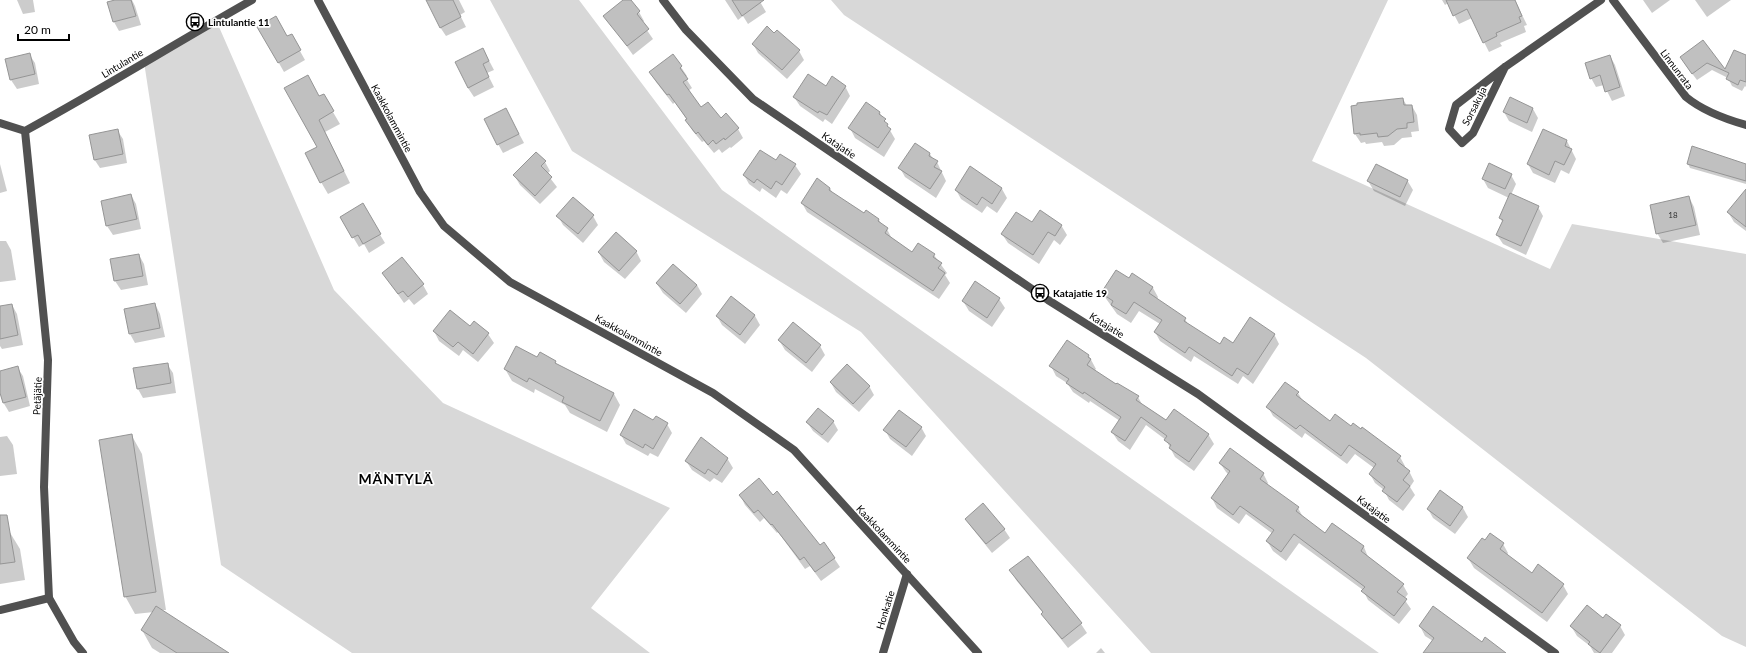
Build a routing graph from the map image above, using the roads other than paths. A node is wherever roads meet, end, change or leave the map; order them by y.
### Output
1 (252, 0) edge
2 (318, 0) edge
3 (663, 0) edge
4 (1601, 0) edge
5 (1613, 0) edge
6 (1505, 67) junction
7 (0, 123) edge
8 (1746, 125) edge
9 (25, 131) junction
10 (907, 574) junction
11 (49, 598) junction
12 (0, 610) edge
13 (83, 653) edge
14 (883, 653) edge
15 (978, 653) edge
16 (1555, 653) edge

1 - 9 street, Lintulantie
2 - 10 street, Kaakkolammintie
3 - 16 street, Katajatie
4 - 6 street, Sorsakuja
5 - 8 street, Linnunrata
6 - 6 street, Sorsakuja
7 - 9 street
9 - 11 street, Petäjätie
10 - 14 street, Honkatie
10 - 15 street, Kaakkolammintie
11 - 12 street
11 - 13 street, Petäjätie

